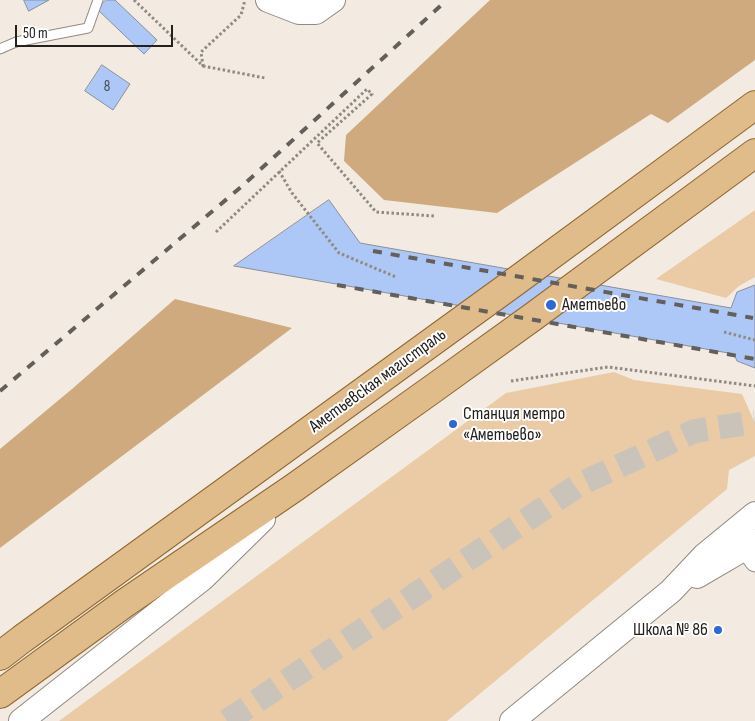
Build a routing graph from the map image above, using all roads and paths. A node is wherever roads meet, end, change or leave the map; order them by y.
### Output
1 (98, 0) edge
2 (134, 0) edge
3 (245, 0) edge
4 (268, 0) edge
5 (333, 0) edge
6 (0, 49) edge
7 (203, 66) junction
8 (265, 78) dead end
9 (755, 105) edge
10 (755, 153) edge
11 (279, 171) junction
12 (434, 216) dead end
13 (216, 232) dead end
14 (396, 277) dead end
15 (724, 332) dead end
16 (755, 340) edge
17 (511, 381) dead end
18 (755, 386) edge
19 (295, 487) junction
20 (755, 514) edge
21 (752, 551) edge
22 (671, 591) junction
23 (0, 656) edge
24 (0, 694) edge
25 (21, 721) edge
26 (512, 721) edge

1 - 6 lane
2 - 7 path
3 - 7 path
4 - 5 street
7 - 8 path
9 - 23 main road, Аметьевская магистраль
10 - 19 main road, Аметьевская магистраль
11 - 12 path
11 - 13 path
11 - 14 path
15 - 16 path
17 - 18 path
19 - 24 main road, Аметьевская магистраль
19 - 25 street
20 - 22 street
21 - 22 street
22 - 26 street

